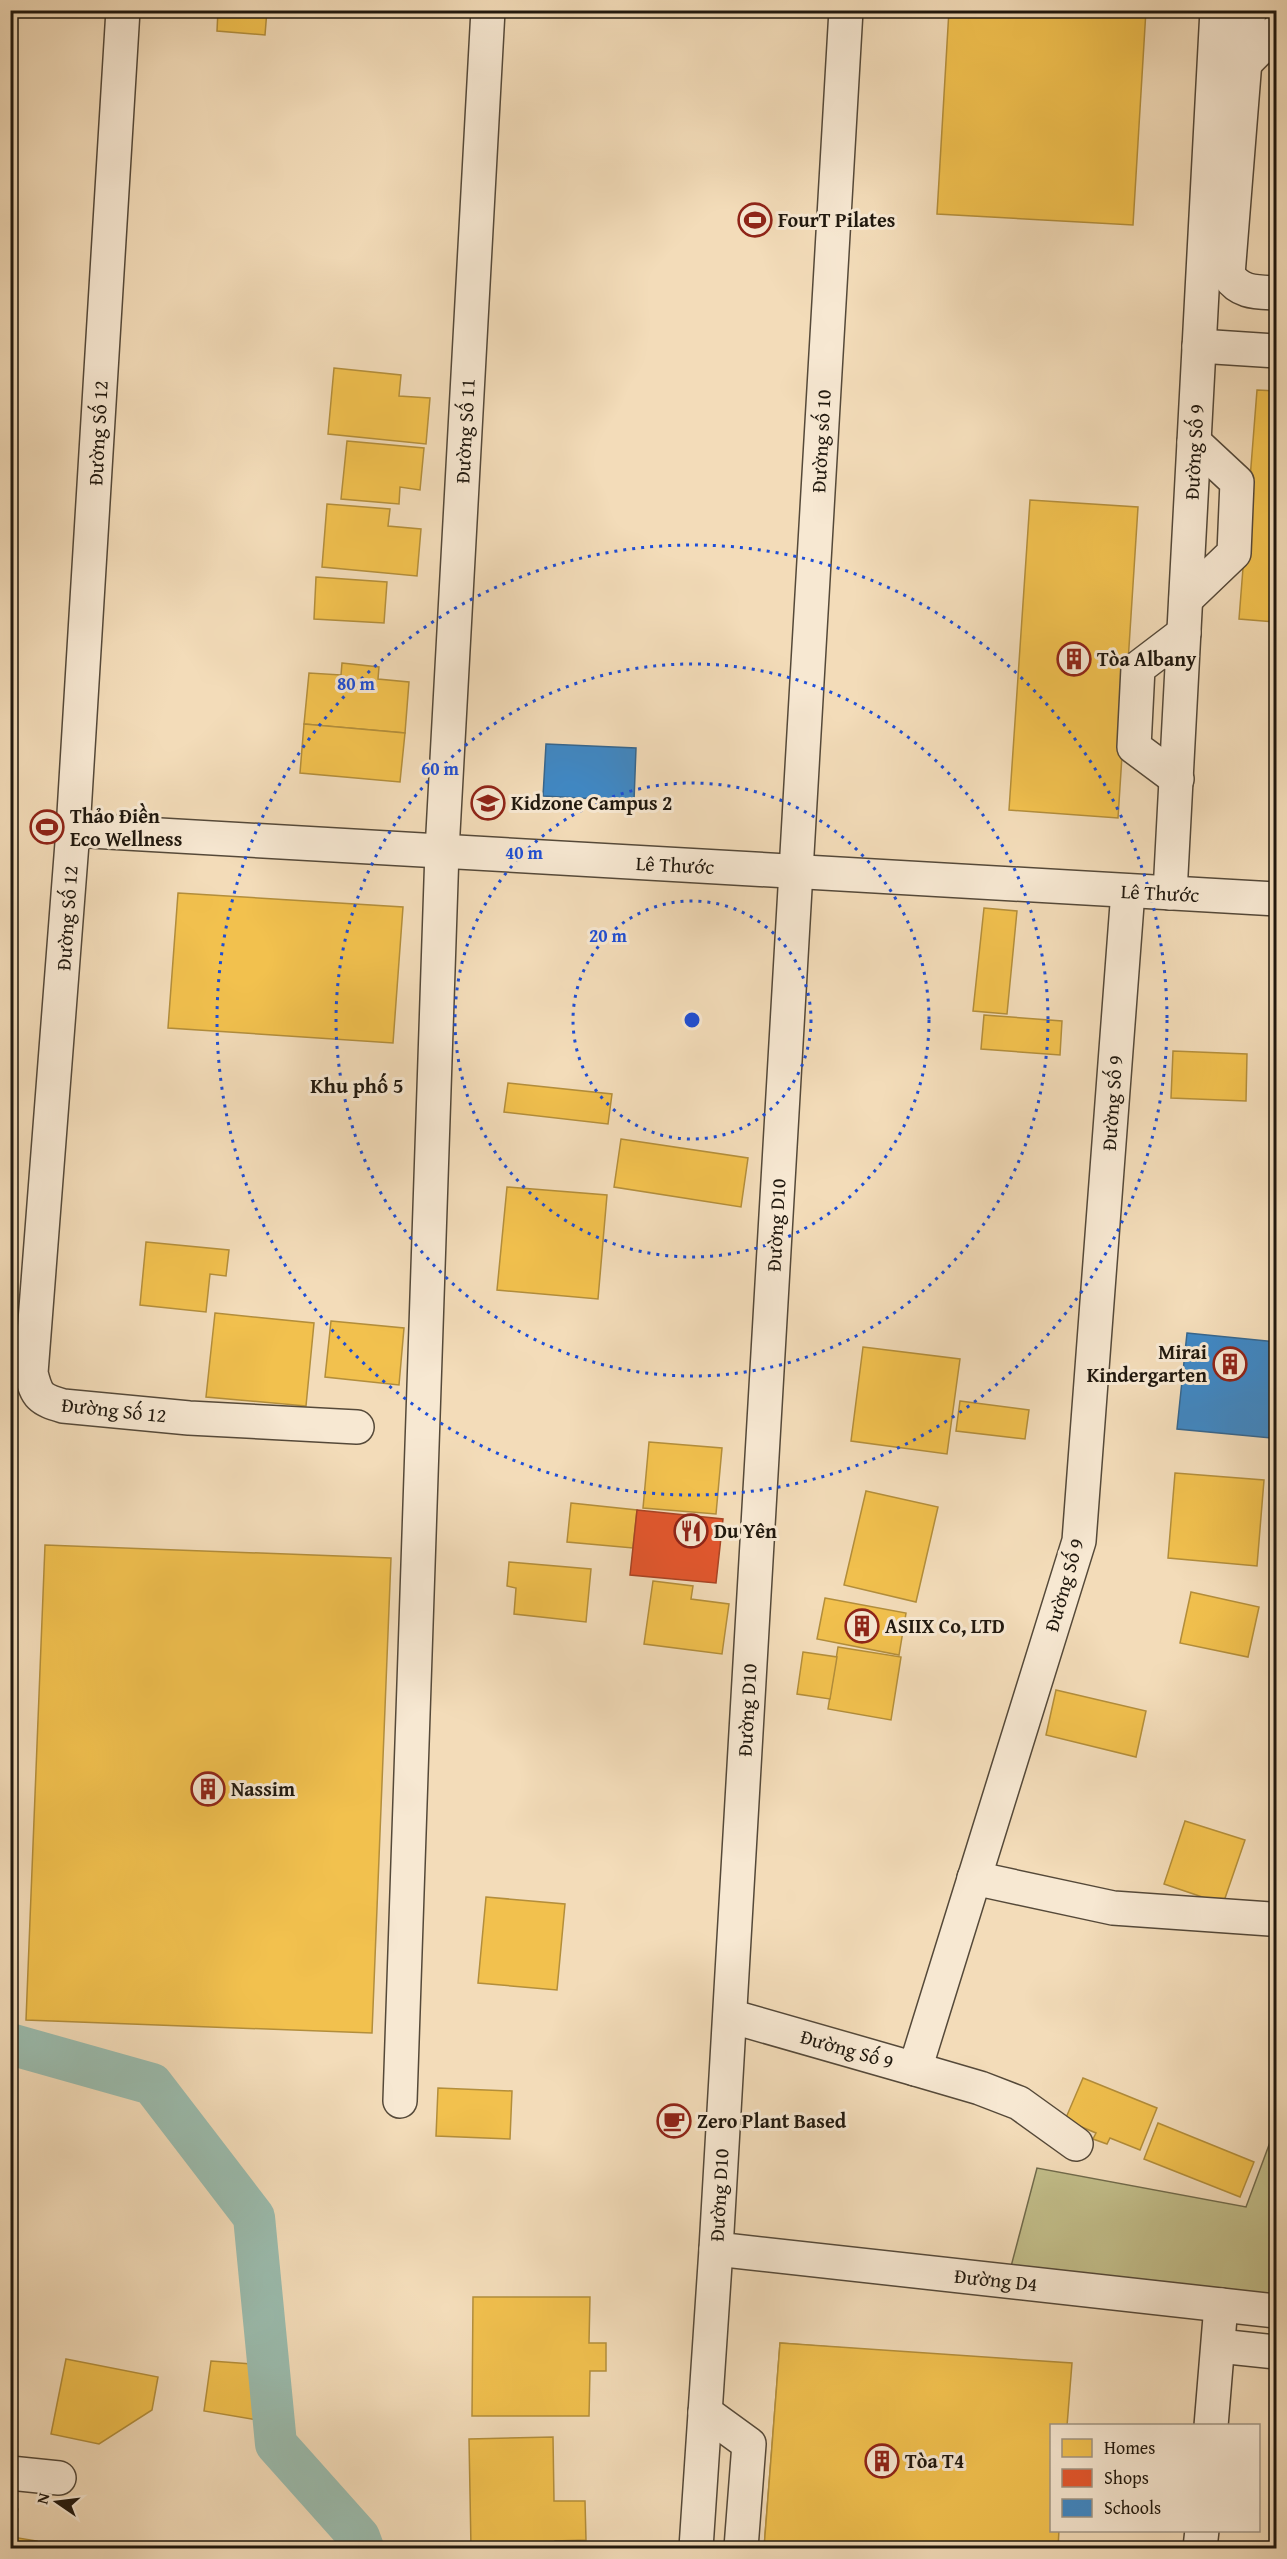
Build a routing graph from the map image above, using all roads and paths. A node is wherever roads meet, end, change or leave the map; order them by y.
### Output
1 (123, 10) edge
2 (488, 10) edge
3 (846, 10) edge
4 (1217, 10) edge
5 (1249, 10) edge
6 (1276, 32) edge
7 (1245, 63) junction
8 (1276, 293) edge
9 (1199, 346) junction
10 (1276, 351) edge
11 (1194, 442) junction
12 (1186, 599) junction
13 (1184, 633) junction
14 (1176, 779) junction
15 (73, 831) junction
16 (442, 851) junction
17 (796, 872) junction
18 (1128, 891) junction
19 (1170, 893) junction
20 (1276, 899) edge
21 (357, 1427) dead end
22 (974, 1878) junction
23 (1270, 1918) dead end
24 (729, 2016) junction
25 (915, 2069) junction
26 (400, 2101) dead end
27 (1076, 2144) dead end
28 (716, 2248) junction
29 (1221, 2306) junction
30 (1276, 2311) edge
31 (1219, 2346) junction
32 (1276, 2352) edge
33 (705, 2412) junction
34 (1211, 2424) edge
35 (10, 2473) edge
36 (59, 2478) dead end
37 (1202, 2532) edge
38 (696, 2548) edge
39 (741, 2548) edge
40 (1200, 2548) edge

1 - 15 street, Đường Số 12
2 - 16 street, Đường Số 11
3 - 17 street, Đường số 10
4 - 9 street, Đường Số 9
5 - 7 street
6 - 7 street
7 - 8 street
9 - 10 street
9 - 11 street, Đường Số 9
11 - 12 street, Đường Số 9
11 - 12 street
12 - 13 street, Đường Số 9
13 - 14 street, Đường Số 9
13 - 14 street
14 - 19 street, Đường Số 9
15 - 16 street, Lê Thước
15 - 21 street, Đường Số 12
16 - 17 street, Lê Thước
16 - 26 street, Đường Số 11
17 - 18 street, Lê Thước
17 - 24 street, Đường D10
18 - 19 street, Lê Thước
18 - 22 street, Đường Số 9
19 - 20 street, Lê Thước
22 - 23 street
22 - 25 street, Đường Số 9
24 - 25 street, Đường Số 9
24 - 28 street, Đường D10
25 - 27 street
28 - 29 street, Đường D4
28 - 33 street, Đường D10
29 - 30 street, Đường D4
29 - 31 street
31 - 32 street
31 - 34 street
33 - 38 street, Đường D10
33 - 39 street
35 - 36 street
37 - 40 street

